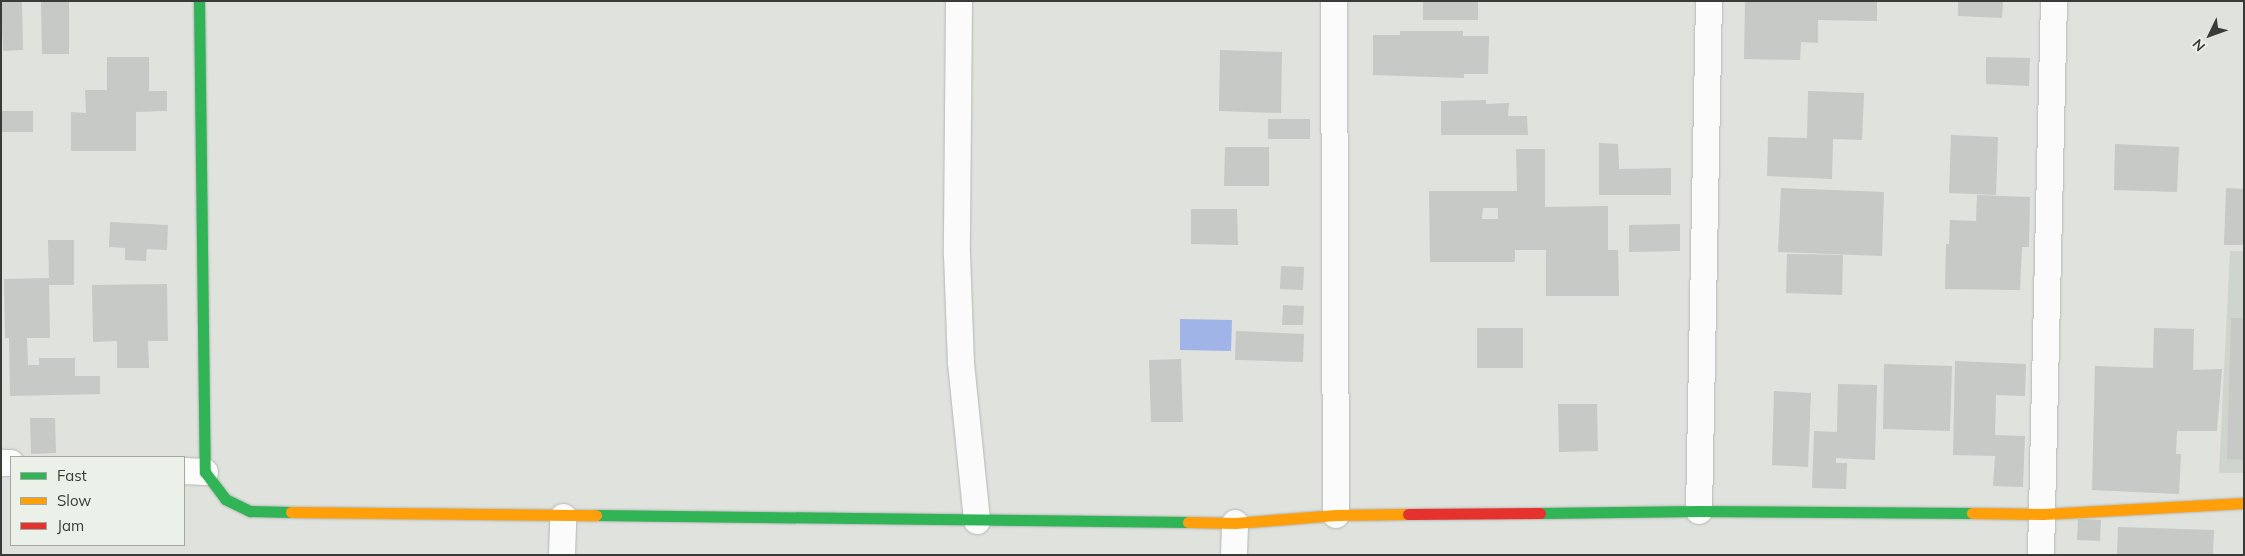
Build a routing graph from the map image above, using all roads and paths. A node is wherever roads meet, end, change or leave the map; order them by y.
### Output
1 (199, 1) edge
2 (959, 1) edge
3 (1334, 1) edge
4 (1709, 1) edge
5 (2054, 1) edge
6 (194, 471) edge
7 (2244, 503) edge
8 (1699, 510) junction
9 (2042, 514) junction
10 (1336, 515) junction
11 (563, 517) junction
12 (977, 521) junction
13 (1234, 523) junction
14 (562, 555) edge
15 (1234, 555) edge
16 (2041, 555) edge

1 - 6 street
2 - 12 street
3 - 10 street
4 - 8 street
5 - 9 street
6 - 11 street
7 - 9 street
8 - 9 street
8 - 10 street
9 - 16 street
10 - 13 street
11 - 12 street
11 - 14 street
12 - 13 street
13 - 15 street

